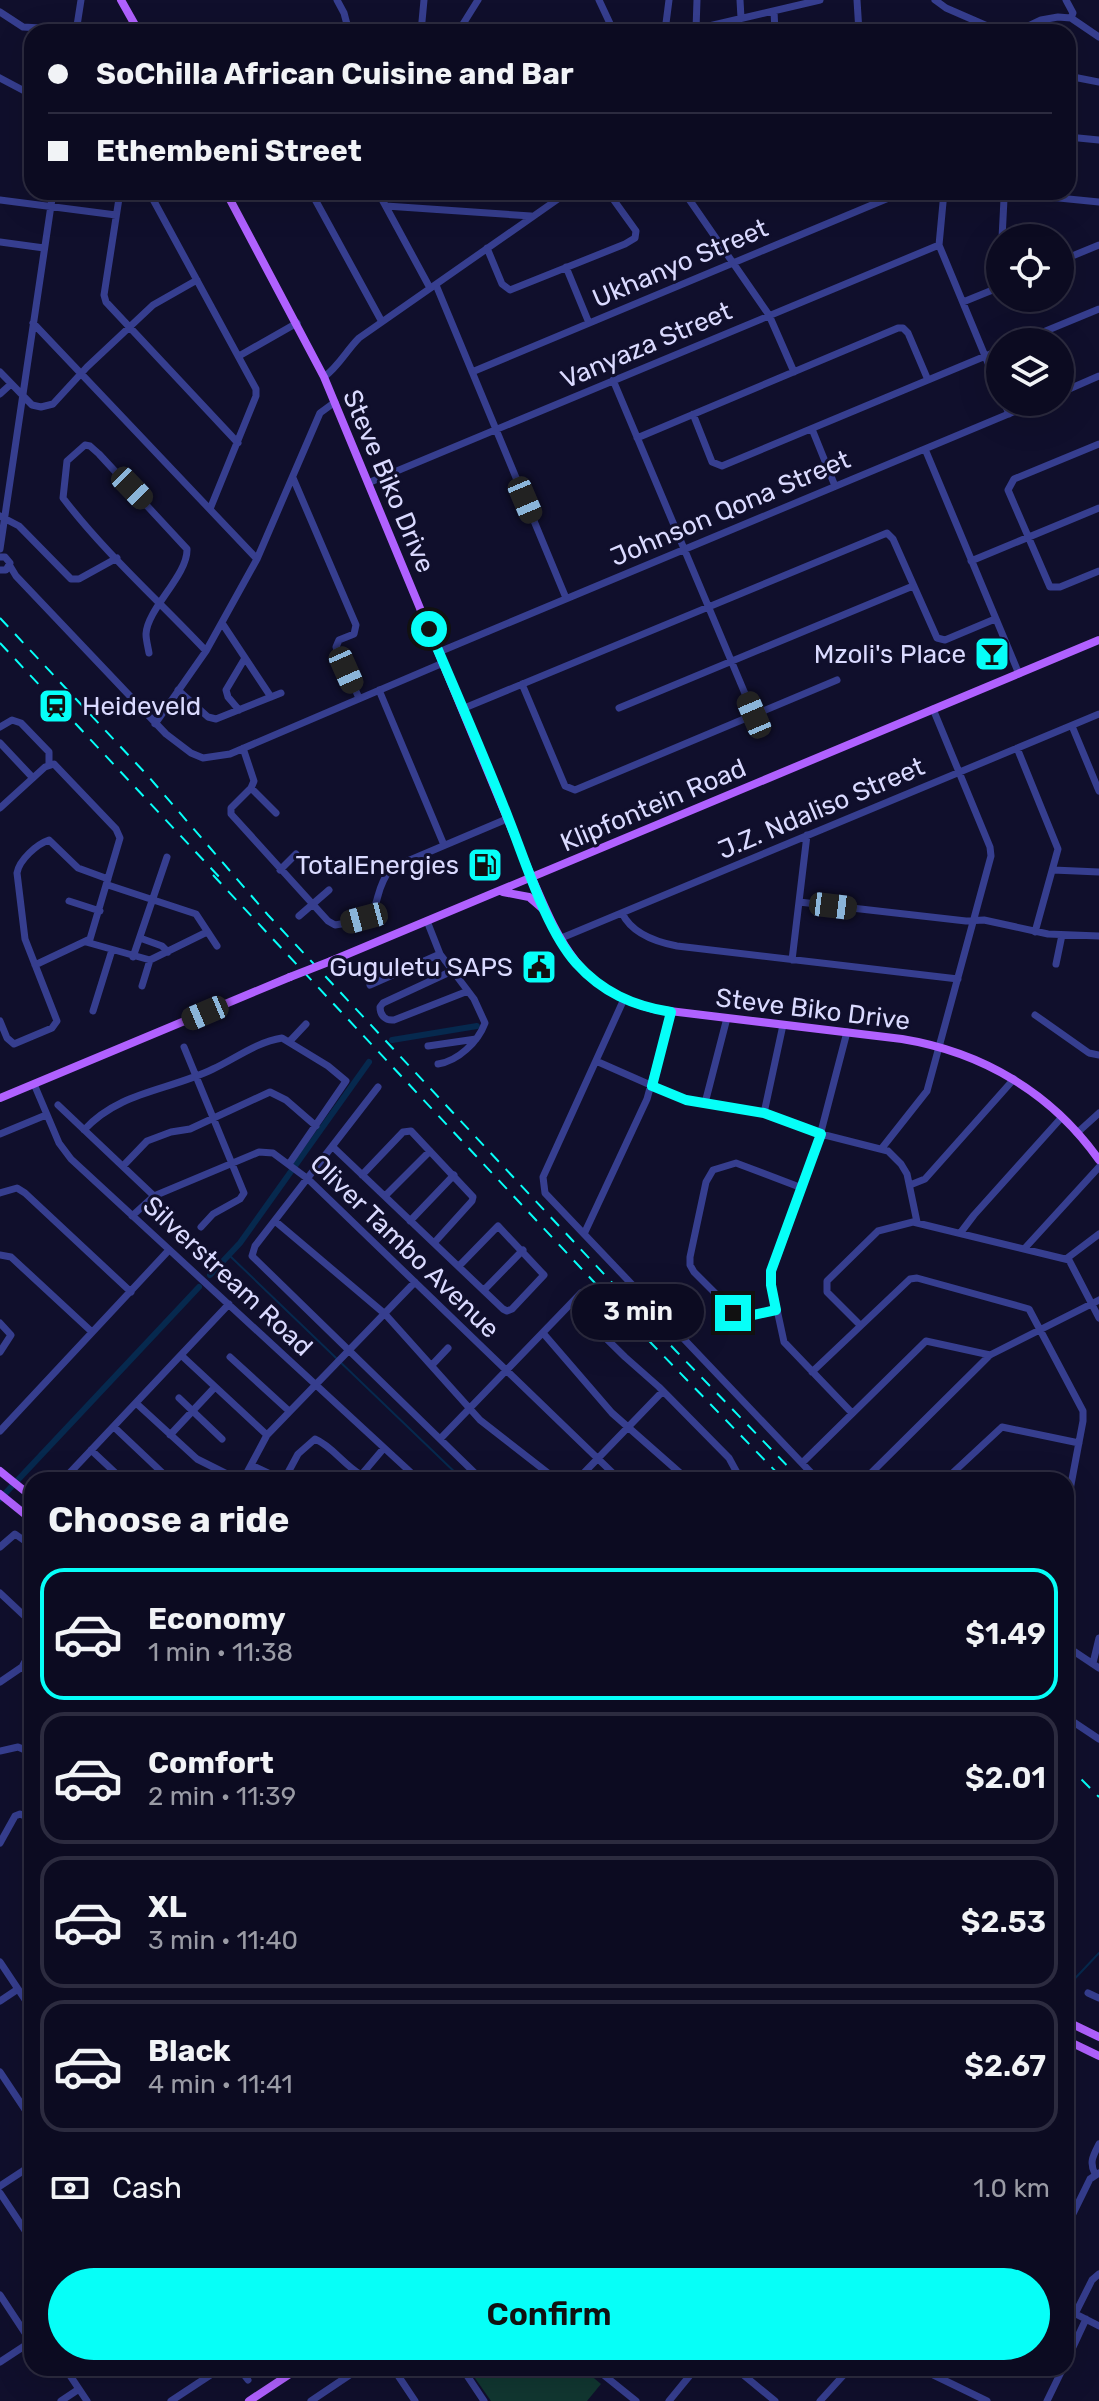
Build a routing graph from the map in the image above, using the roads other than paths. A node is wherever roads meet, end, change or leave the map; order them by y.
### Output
1 (81, 0) edge
2 (121, 0) edge
3 (337, 0) edge
4 (424, 0) edge
5 (478, 0) edge
6 (599, 0) edge
7 (669, 0) edge
8 (697, 0) edge
9 (740, 0) edge
10 (820, 0) edge
11 (857, 0) edge
12 (935, 0) edge
13 (1066, 0) edge
14 (802, 2) edge
15 (774, 11) junction
16 (0, 12) edge
17 (741, 18) junction
18 (1071, 18) junction
19 (77, 24) edge
20 (134, 24) edge
21 (347, 24) edge
22 (422, 24) edge
23 (462, 24) edge
24 (610, 24) edge
25 (666, 24) edge
26 (696, 24) edge
27 (716, 24) edge
28 (775, 24) edge
29 (858, 24) edge
30 (977, 24) edge
31 (1032, 24) edge
32 (24, 27) edge
33 (1099, 37) edge
34 (0, 78) edge
35 (1076, 78) edge
36 (1099, 82) edge
37 (24, 91) edge
38 (1076, 138) edge
39 (1099, 140) edge
40 (0, 200) edge
41 (52, 200) edge
42 (119, 200) edge
43 (154, 200) edge
44 (230, 200) edge
45 (315, 200) edge
46 (383, 200) edge
47 (556, 200) edge
48 (614, 200) edge
49 (690, 200) edge
50 (884, 200) edge
51 (943, 200) edge
52 (1004, 200) edge
53 (1076, 200) edge
54 (1099, 202) edge
55 (51, 206) junction
56 (386, 206) junction
57 (116, 215) junction
58 (532, 216) junction
59 (1003, 224) edge
60 (0, 242) edge
61 (939, 245) junction
62 (1099, 245) edge
63 (44, 248) junction
64 (487, 248) junction
65 (1074, 255) edge
66 (733, 263) junction
67 (566, 267) junction
68 (197, 280) junction
69 (433, 286) junction
70 (986, 293) edge
71 (963, 302) junction
72 (1099, 309) edge
73 (769, 315) junction
74 (382, 322) junction
75 (33, 323) junction
76 (297, 323) junction
77 (589, 323) junction
78 (129, 328) junction
79 (1053, 328) edge
80 (239, 356) junction
81 (985, 356) joint
82 (0, 372) edge
83 (472, 372) junction
84 (794, 372) junction
85 (82, 373) junction
86 (1099, 376) edge
87 (324, 377) junction
88 (613, 380) junction
89 (928, 380) junction
90 (11, 384) junction
91 (1074, 387) edge
92 (0, 394) edge
93 (24, 396) junction
94 (335, 402) junction
95 (693, 414) junction
96 (1004, 416) edge
97 (496, 429) junction
98 (812, 429) junction
99 (637, 438) junction
100 (238, 443) junction
101 (1099, 444) edge
102 (925, 449) junction
103 (293, 478) junction
104 (368, 483) junction
105 (835, 486) junction
106 (1099, 508) edge
107 (210, 509) junction
108 (2, 517) edge
109 (1029, 538) junction
110 (1, 547) edge
111 (683, 548) junction
112 (3, 557) edge
113 (117, 558) junction
114 (257, 559) junction
115 (971, 561) junction
116 (5, 569) edge
117 (1099, 571) edge
118 (913, 586) junction
119 (566, 598) junction
120 (161, 604) junction
121 (708, 606) junction
122 (995, 619) junction
123 (222, 623) junction
124 (1099, 640) edge
125 (206, 651) junction
126 (439, 652) junction
127 (149, 653) dead end
128 (245, 658) junction
129 (731, 661) junction
130 (440, 664) junction
131 (1019, 674) junction
132 (837, 680) dead end
133 (522, 684) junction
134 (178, 690) junction
135 (379, 690) junction
136 (281, 693) dead end
137 (271, 697) junction
138 (359, 698) junction
139 (619, 708) dead end
140 (462, 709) junction
141 (933, 709) junction
142 (141, 710) junction
143 (239, 710) junction
144 (159, 714) junction
145 (1099, 714) edge
146 (754, 715) junction
147 (155, 724) junction
148 (1072, 726) junction
149 (0, 727) edge
150 (0, 743) edge
151 (243, 748) junction
152 (1017, 748) junction
153 (49, 765) junction
154 (960, 772) junction
155 (33, 778) junction
156 (251, 788) junction
157 (1099, 791) edge
158 (0, 808) edge
159 (276, 813) dead end
160 (509, 818) junction
161 (807, 835) junction
162 (444, 845) junction
163 (296, 854) dead end
164 (167, 857) dead end
165 (280, 870) junction
166 (1053, 870) junction
167 (1099, 872) edge
168 (532, 878) junction
169 (108, 882) junction
170 (329, 890) dead end
171 (500, 891) junction
172 (153, 899) junction
173 (69, 901) dead end
174 (799, 902) junction
175 (312, 904) junction
176 (100, 911) junction
177 (547, 913) junction
178 (622, 913) junction
179 (299, 916) dead end
180 (975, 920) junction
181 (427, 921) junction
182 (207, 932) junction
183 (1035, 932) junction
184 (1062, 935) junction
185 (1099, 936) edge
186 (140, 938) junction
187 (559, 939) junction
188 (86, 942) junction
189 (217, 946) dead end
190 (112, 950) junction
191 (168, 952) junction
192 (440, 954) junction
193 (133, 957) junction
194 (150, 960) junction
195 (792, 960) junction
196 (1056, 964) dead end
197 (35, 965) junction
198 (452, 971) junction
199 (958, 979) junction
200 (370, 985) dead end
201 (142, 986) dead end
202 (468, 991) junction
203 (624, 999) junction
204 (93, 1011) dead end
205 (671, 1012) junction
206 (1035, 1015) dead end
207 (727, 1018) junction
208 (0, 1021) edge
209 (306, 1024) dead end
210 (783, 1025) junction
211 (847, 1032) junction
212 (476, 1039) junction
213 (290, 1041) junction
214 (428, 1046) dead end
215 (939, 1046) junction
216 (184, 1047) dead end
217 (1099, 1055) edge
218 (596, 1061) junction
219 (438, 1064) dead end
220 (197, 1076) junction
221 (1014, 1079) junction
222 (34, 1084) junction
223 (652, 1086) junction
224 (378, 1087) dead end
225 (0, 1098) edge
226 (705, 1103) junction
227 (58, 1105) dead end
228 (764, 1113) junction
229 (1099, 1113) edge
230 (46, 1115) junction
231 (1062, 1117) junction
232 (214, 1119) junction
233 (316, 1126) junction
234 (84, 1130) junction
235 (1077, 1133) junction
236 (0, 1134) edge
237 (821, 1134) junction
238 (333, 1147) junction
239 (882, 1148) junction
240 (430, 1151) junction
241 (1099, 1160) edge
242 (232, 1163) junction
243 (123, 1166) junction
244 (293, 1167) junction
245 (1099, 1167) edge
246 (362, 1175) junction
247 (454, 1175) junction
248 (308, 1179) junction
249 (910, 1185) junction
250 (802, 1188) junction
251 (0, 1193) edge
252 (154, 1196) junction
253 (385, 1196) junction
254 (132, 1216) junction
255 (275, 1221) junction
256 (410, 1221) junction
257 (917, 1222) junction
258 (201, 1227) dead end
259 (961, 1232) junction
260 (584, 1234) junction
261 (1099, 1234) edge
262 (434, 1243) junction
263 (1025, 1248) junction
264 (169, 1250) junction
265 (523, 1250) junction
266 (0, 1255) edge
267 (1066, 1259) junction
268 (459, 1266) junction
269 (415, 1282) junction
270 (484, 1290) junction
271 (131, 1292) junction
272 (581, 1293) dead end
273 (1095, 1302) edge
274 (229, 1304) junction
275 (571, 1304) junction
276 (776, 1310) junction
277 (385, 1314) junction
278 (1099, 1318) edge
279 (0, 1323) edge
280 (860, 1325) junction
281 (1041, 1329) junction
282 (92, 1332) junction
283 (543, 1333) junction
284 (448, 1348) dead end
285 (0, 1352) edge
286 (346, 1354) junction
287 (181, 1355) junction
288 (990, 1355) junction
289 (230, 1357) dead end
290 (432, 1365) junction
291 (507, 1371) junction
292 (812, 1372) junction
293 (316, 1384) junction
294 (215, 1387) junction
295 (663, 1391) junction
296 (179, 1398) dead end
297 (136, 1403) junction
298 (469, 1409) junction
299 (193, 1411) junction
300 (289, 1411) junction
301 (852, 1413) junction
302 (114, 1427) junction
303 (627, 1428) junction
304 (0, 1431) edge
305 (170, 1435) junction
306 (267, 1435) junction
307 (222, 1439) dead end
308 (440, 1439) junction
309 (1079, 1443) junction
310 (384, 1448) junction
311 (91, 1450) junction
312 (598, 1459) junction
313 (802, 1463) junction
314 (251, 1465) junction
315 (70, 1472) edge
316 (114, 1472) edge
317 (162, 1472) edge
318 (224, 1472) edge
319 (246, 1472) edge
320 (266, 1472) edge
321 (288, 1472) edge
322 (353, 1472) edge
323 (362, 1472) edge
324 (410, 1472) edge
325 (474, 1472) edge
326 (547, 1472) edge
327 (585, 1472) edge
328 (612, 1472) edge
329 (680, 1472) edge
330 (737, 1472) edge
331 (810, 1472) edge
332 (872, 1472) edge
333 (954, 1472) edge
334 (1073, 1472) edge
335 (4, 1474) edge
336 (24, 1491) edge
337 (0, 1494) edge
338 (24, 1514) edge
339 (24, 1540) edge
340 (0, 1547) edge
341 (0, 1593) edge
342 (24, 1616) edge
343 (1099, 1638) edge
344 (1074, 1651) edge
345 (24, 1663) edge
346 (1096, 1665) edge
347 (22, 1667) joint
348 (0, 1682) edge
349 (1074, 1722) edge
350 (1099, 1739) edge
351 (24, 1750) edge
352 (0, 1751) edge
353 (24, 1816) edge
354 (0, 1843) edge
355 (0, 1962) edge
356 (18, 1989) junction
357 (1088, 1993) dead end
358 (24, 1998) edge
359 (1099, 1998) edge
360 (0, 2001) edge
361 (1074, 2025) edge
362 (1099, 2037) edge
363 (1074, 2044) edge
364 (1099, 2056) edge
365 (0, 2072) edge
366 (24, 2108) edge
367 (1099, 2144) edge
368 (24, 2170) edge
369 (1097, 2173) edge
370 (0, 2186) edge
371 (0, 2193) edge
372 (1074, 2214) edge
373 (24, 2229) edge
374 (1099, 2274) edge
375 (0, 2295) edge
376 (1075, 2314) joint
377 (1086, 2319) junction
378 (1099, 2326) edge
379 (24, 2330) edge
380 (1074, 2345) edge
381 (24, 2347) edge
382 (0, 2362) edge
383 (70, 2376) edge
384 (209, 2376) edge
385 (245, 2376) edge
386 (287, 2376) edge
387 (348, 2376) edge
388 (398, 2376) edge
389 (467, 2376) edge
390 (605, 2376) edge
391 (690, 2376) edge
392 (745, 2376) edge
393 (843, 2376) edge
394 (935, 2376) edge
395 (1060, 2376) edge
396 (248, 2380) dead end
397 (79, 2389) junction
398 (61, 2401) edge
399 (87, 2401) edge
400 (171, 2401) edge
401 (249, 2401) edge
402 (311, 2401) edge
403 (415, 2401) edge
404 (484, 2401) edge
405 (636, 2401) edge
406 (669, 2401) edge
407 (775, 2401) edge
408 (820, 2401) edge
409 (987, 2401) edge
410 (1047, 2401) edge

1 - 19 street
2 - 20 main road
3 - 21 street
4 - 22 street
5 - 23 street
6 - 24 street
7 - 25 street
8 - 26 street
9 - 17 street
10 - 14 street
11 - 29 street
12 - 30 street
13 - 18 street
14 - 15 street
15 - 17 street
15 - 28 street
16 - 32 street
17 - 27 street
18 - 31 street
18 - 33 street
34 - 37 street
35 - 36 street
38 - 39 street
40 - 55 street
41 - 55 street
42 - 57 street
43 - 68 street
44 - 76 main road, Steve Biko Drive
45 - 74 street
46 - 56 street
47 - 58 street
48 - 67 street
49 - 66 street
50 - 66 street, Ukhanyo Street
51 - 61 street
52 - 59 street
53 - 54 street
55 - 57 street
55 - 63 street
56 - 58 street
56 - 69 street
57 - 78 street
58 - 64 street
60 - 63 street
61 - 71 street
61 - 73 street, Vanyaza Street
62 - 65 street
63 - 75 street
64 - 67 street
64 - 69 street
66 - 73 street
66 - 77 street, Ukhanyo Street
67 - 77 street
68 - 78 street
68 - 80 street
69 - 74 street
69 - 83 street
70 - 71 street
71 - 81 street
72 - 79 street
73 - 84 street
73 - 88 street, Vanyaza Street
74 - 87 street
75 - 85 street
75 - 93 street
76 - 80 street
76 - 87 main road, Steve Biko Drive
77 - 83 street, Ukhanyo Street
78 - 85 street
78 - 100 street
80 - 100 street
81 - 89 street
82 - 90 street
83 - 97 street
84 - 89 street
84 - 95 street
85 - 93 street
85 - 107 street
86 - 91 street
87 - 94 main road, Steve Biko Drive
88 - 97 street, Vanyaza Street
88 - 99 street
89 - 98 street
90 - 92 street
90 - 93 street
93 - 108 street
94 - 103 street
94 - 104 main road, Steve Biko Drive
95 - 98 street
95 - 99 street
96 - 102 street, Johnson Qona Street
97 - 104 street, Vanyaza Street
97 - 119 street
98 - 105 street
99 - 111 street
100 - 107 street
101 - 109 street
102 - 105 street, Johnson Qona Street
102 - 115 street
103 - 114 street
103 - 138 street
104 - 126 main road, Steve Biko Drive
105 - 111 street, Johnson Qona Street
106 - 109 street
107 - 114 street
108 - 110 street
108 - 113 street
109 - 115 street
109 - 117 street
110 - 112 street
111 - 119 street, Johnson Qona Street
111 - 121 street
112 - 116 street
113 - 120 street
113 - 120 street
114 - 123 street
115 - 122 street
116 - 142 street
118 - 121 street
118 - 122 street
118 - 129 street
119 - 126 street, Johnson Qona Street
120 - 125 street
120 - 127 street
121 - 129 street
121 - 133 street
122 - 131 street
123 - 125 street
123 - 128 street
124 - 131 main road, Klipfontein Road
125 - 134 street
126 - 130 main road, Steve Biko Drive
128 - 137 street
128 - 143 street
129 - 139 street
129 - 146 street
130 - 135 street
130 - 140 main road, Steve Biko Drive
131 - 141 main road, Klipfontein Road
132 - 146 street
133 - 140 street
133 - 146 street
134 - 143 street
134 - 144 street
135 - 138 street
135 - 162 street
136 - 137 street
137 - 143 street
138 - 151 street
140 - 160 main road, Steve Biko Drive
141 - 154 street
141 - 168 main road, Klipfontein Road
142 - 144 street
142 - 147 street
144 - 147 street
145 - 148 street, J.Z. Ndaliso Street
147 - 151 street
148 - 152 street, J.Z. Ndaliso Street
148 - 157 street
149 - 153 street
150 - 155 street
151 - 156 street
152 - 154 street, J.Z. Ndaliso Street
152 - 166 street
153 - 155 street
153 - 169 street
154 - 161 street, J.Z. Ndaliso Street
154 - 180 street
155 - 158 street
156 - 159 street
156 - 165 street
160 - 162 street
160 - 168 main road, Steve Biko Drive
161 - 174 street
161 - 178 street, J.Z. Ndaliso Street
162 - 175 street
163 - 165 street
164 - 172 street
165 - 175 street
166 - 167 street
166 - 183 street
168 - 171 main road, Klipfontein Road
168 - 177 main road, Steve Biko Drive
169 - 172 street
169 - 176 street
169 - 197 street
170 - 175 street
171 - 177 main road
171 - 181 main road, Klipfontein Road
172 - 182 street
172 - 186 street
173 - 176 street
174 - 180 street
174 - 195 street
175 - 179 street
176 - 188 street
177 - 187 main road, Steve Biko Drive
178 - 187 street, J.Z. Ndaliso Street
178 - 195 street
180 - 183 street
180 - 199 street
181 - 192 street
181 - 222 main road, Klipfontein Road, bridge
182 - 189 street
182 - 191 street
183 - 184 street
184 - 185 street
184 - 196 street
186 - 191 street
186 - 193 street
187 - 203 main road, Steve Biko Drive
188 - 190 street
188 - 197 street
190 - 193 street
190 - 204 street
191 - 194 street
192 - 198 street
192 - 200 street
193 - 194 street
194 - 201 street
195 - 199 street
197 - 208 street
198 - 202 street
198 - 202 street
199 - 215 street
202 - 212 street
203 - 205 main road, Steve Biko Drive
203 - 218 street
205 - 207 main road, Steve Biko Drive
205 - 223 street
206 - 217 street
207 - 210 main road, Steve Biko Drive
207 - 226 street
209 - 213 street
210 - 211 main road, Steve Biko Drive
210 - 228 street
211 - 215 main road, Steve Biko Drive
211 - 237 street
212 - 214 street
212 - 219 street
213 - 220 street
213 - 233 street
215 - 221 main road, Steve Biko Drive
215 - 239 street
216 - 220 street
218 - 223 street
218 - 260 street
220 - 232 street
220 - 234 street
221 - 231 main road, Steve Biko Drive
221 - 249 street
222 - 225 main road, Klipfontein Road
222 - 230 street, Silverstream Road
223 - 226 street
223 - 260 street
224 - 238 street
226 - 228 street
227 - 234 street
228 - 237 street
229 - 235 street
230 - 236 street
230 - 254 street, Silverstream Road
231 - 235 main road, Steve Biko Drive
231 - 259 street
232 - 233 street
232 - 242 street
232 - 243 street
233 - 244 street
234 - 243 street
235 - 241 main road, Steve Biko Drive
237 - 239 street
237 - 250 street
238 - 246 street
238 - 248 street
239 - 249 street
240 - 246 street
240 - 247 street
240 - 253 street
242 - 244 street, Oliver Tambo Avenue
242 - 252 street, Oliver Tambo Avenue
242 - 258 street
243 - 252 street
244 - 248 street, Oliver Tambo Avenue
245 - 263 street
246 - 253 street
247 - 256 street
247 - 262 street
248 - 255 street
248 - 269 street, Oliver Tambo Avenue
249 - 257 street
250 - 276 street
250 - 276 street
251 - 271 street
252 - 254 street, Oliver Tambo Avenue
253 - 256 street
254 - 264 street, Silverstream Road
255 - 277 street
255 - 286 street
256 - 262 street
257 - 259 street
257 - 280 street
259 - 263 street
260 - 313 street
261 - 267 street
262 - 268 street
263 - 267 street
264 - 271 street
264 - 274 street, Silverstream Road
265 - 268 street
265 - 270 street
265 - 270 street
266 - 282 street
267 - 273 street
268 - 270 street
269 - 277 street
269 - 291 street, Oliver Tambo Avenue
271 - 282 street
272 - 275 street
273 - 278 street
273 - 281 street
274 - 287 street
274 - 293 street, Silverstream Road
275 - 283 street
275 - 295 street
276 - 292 street
277 - 286 street
277 - 290 street
279 - 285 street
280 - 281 street
280 - 292 street
281 - 288 street
281 - 309 street
282 - 304 street
283 - 291 street
283 - 303 street
284 - 290 street
286 - 293 street
286 - 308 street
287 - 294 street
287 - 297 street
288 - 301 street
288 - 332 street
289 - 300 street
290 - 298 street
291 - 298 street
291 - 312 street, Oliver Tambo Avenue
292 - 301 street
293 - 300 street
293 - 310 street, Silverstream Road
294 - 299 street
294 - 306 street
295 - 303 street
295 - 330 street
296 - 299 street
297 - 302 street
297 - 305 street
298 - 308 street
298 - 326 street
299 - 305 street
299 - 307 street
300 - 306 street
301 - 313 street
302 - 311 street
302 - 317 street
303 - 312 street
303 - 329 street
305 - 318 street
306 - 314 street
308 - 325 street
309 - 333 street
309 - 334 street
310 - 323 street
310 - 324 street, Silverstream Road
311 - 315 street
311 - 316 street
312 - 327 street
312 - 328 street, Oliver Tambo Avenue
313 - 331 street
314 - 319 street
314 - 320 street
321 - 322 street
335 - 336 main road
337 - 338 main road
339 - 340 street
341 - 342 street
343 - 346 street
344 - 346 street
345 - 347 street
347 - 348 street
349 - 350 street
351 - 352 street
353 - 354 street
355 - 356 street
356 - 358 street
356 - 360 street
357 - 359 street
361 - 362 main road
363 - 364 main road
365 - 366 street
367 - 369 street
368 - 370 street
369 - 372 street
371 - 373 street
374 - 376 street
375 - 379 street
376 - 377 street
377 - 378 street
377 - 380 street
381 - 382 street
383 - 397 street
384 - 400 street
385 - 396 street
386 - 401 main road
387 - 402 street
388 - 403 street
389 - 404 street
390 - 405 street
391 - 406 street
392 - 407 street
393 - 408 street
394 - 409 street
395 - 410 street
397 - 398 street
397 - 399 street

